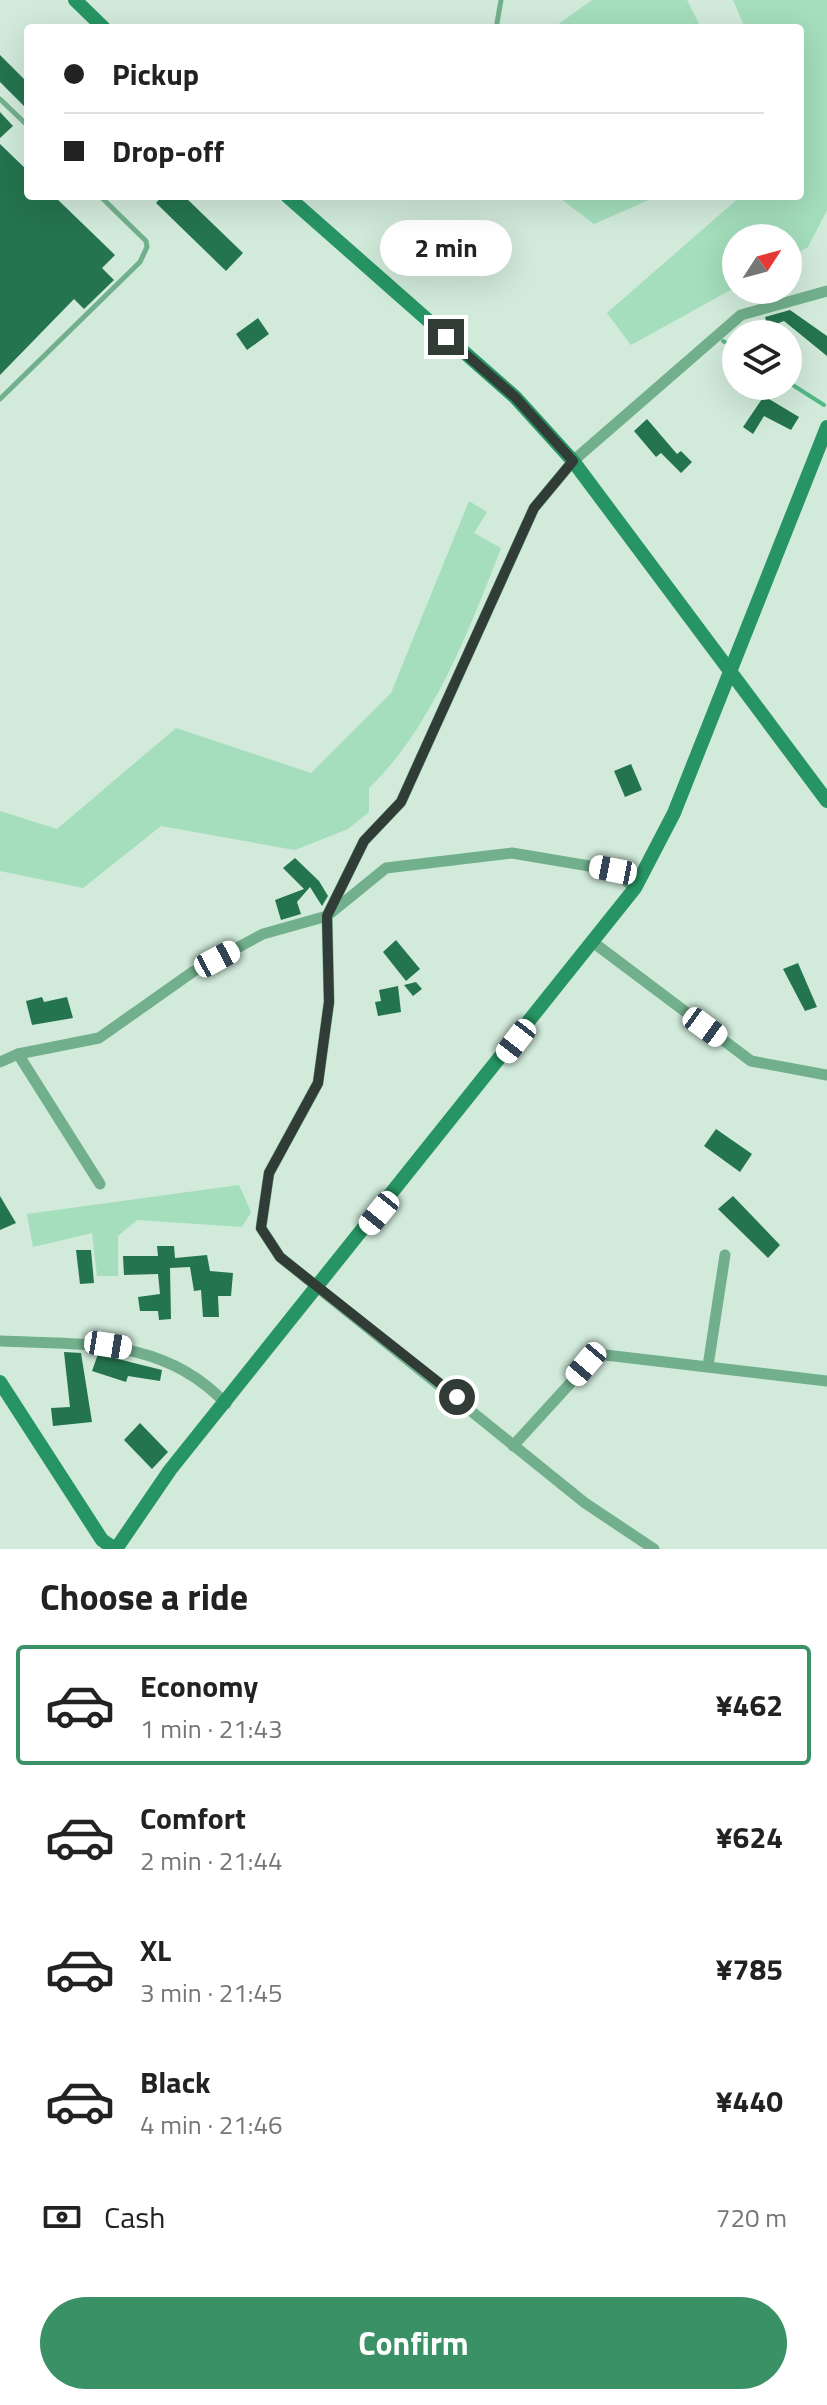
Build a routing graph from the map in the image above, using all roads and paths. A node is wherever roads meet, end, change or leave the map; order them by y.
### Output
1 (75, 0) edge
2 (501, 0) edge
3 (497, 23) dead end
4 (100, 24) edge
5 (0, 99) edge
6 (24, 122) edge
7 (104, 200) edge
8 (292, 200) edge
9 (827, 291) edge
10 (0, 399) edge
11 (827, 427) edge
12 (573, 461) junction
13 (730, 670) junction
14 (827, 800) edge
15 (635, 888) junction
16 (327, 916) junction
17 (594, 943) junction
18 (18, 1054) junction
19 (0, 1062) edge
20 (827, 1075) edge
21 (100, 1184) dead end
22 (725, 1255) dead end
23 (320, 1286) junction
24 (0, 1341) edge
25 (708, 1366) junction
26 (827, 1381) edge
27 (0, 1382) edge
28 (226, 1404) junction
29 (513, 1446) junction
30 (98, 1545) edge
31 (116, 1549) edge
32 (654, 1549) edge

1 - 4 street
2 - 3 lane
5 - 6 lane
7 - 10 lane
8 - 12 street
9 - 12 street
11 - 13 street
12 - 13 street
12 - 16 street
13 - 14 street
13 - 15 street
15 - 16 street
15 - 17 street
16 - 18 street
16 - 23 street
17 - 20 street
17 - 23 street
18 - 19 street
18 - 21 street
22 - 25 street
23 - 28 street
23 - 29 street
24 - 28 street
25 - 26 street
25 - 29 street
27 - 30 street
28 - 31 street
29 - 32 street
30 - 31 street

